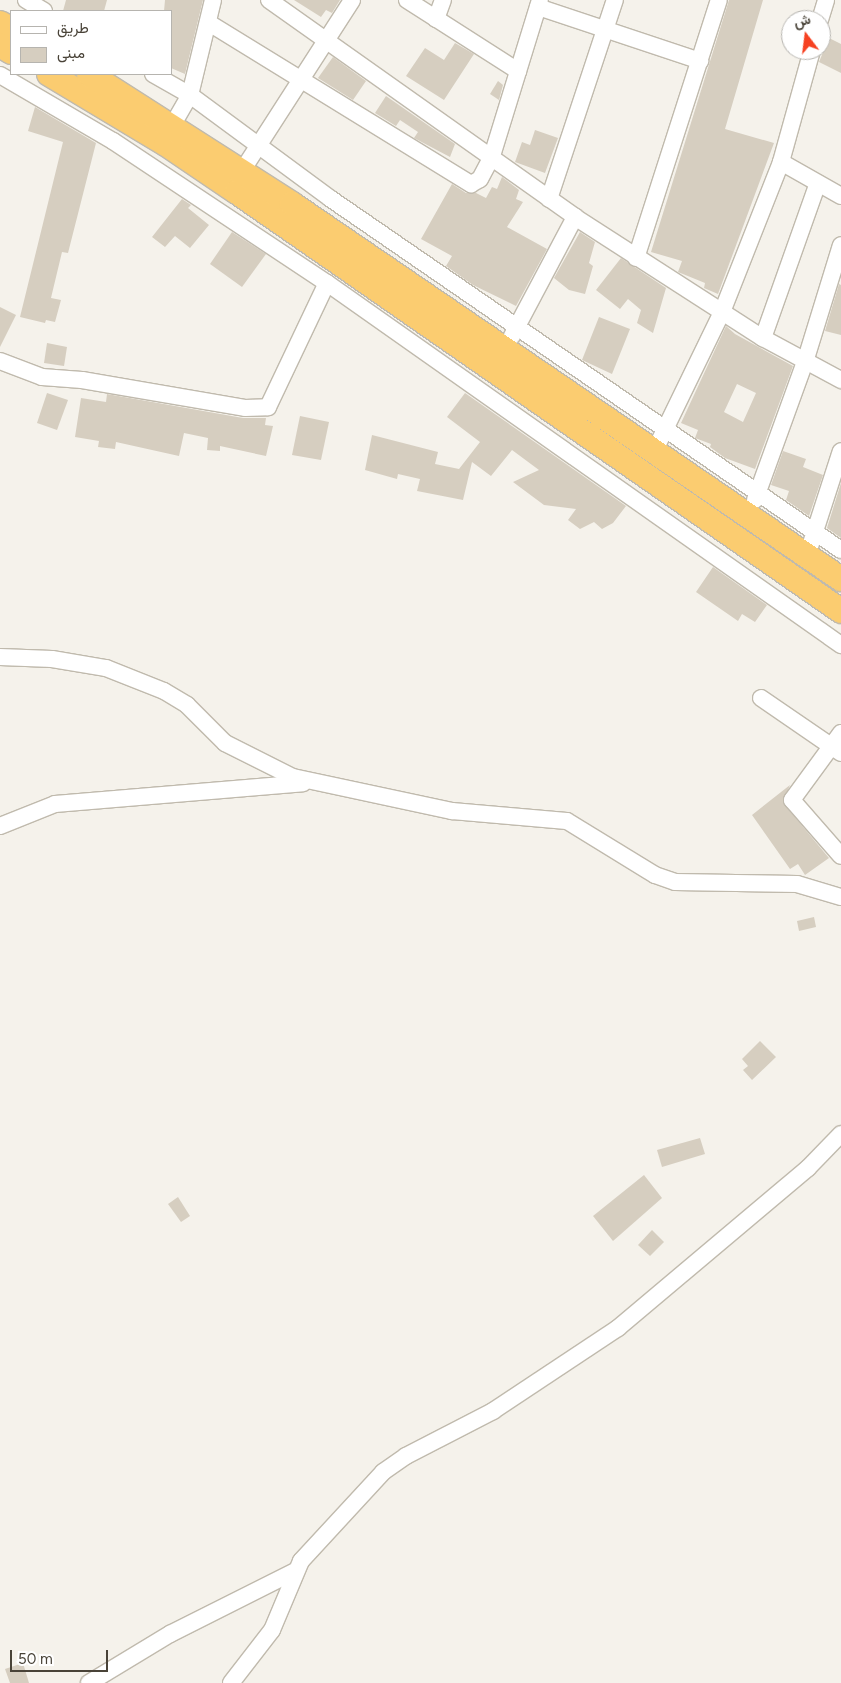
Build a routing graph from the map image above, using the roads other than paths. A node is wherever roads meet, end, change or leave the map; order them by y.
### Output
1 (26, 0) edge
2 (213, 0) edge
3 (269, 0) edge
4 (352, 0) edge
5 (407, 0) edge
6 (443, 0) edge
7 (615, 0) edge
8 (719, 0) edge
9 (539, 3) edge
10 (42, 10) edge
11 (436, 19) junction
12 (209, 23) junction
13 (606, 31) junction
14 (328, 39) junction
15 (809, 60) edge
16 (700, 61) junction
17 (518, 71) junction
18 (0, 75) edge
19 (51, 75) edge
20 (91, 75) edge
21 (155, 75) edge
22 (300, 80) junction
23 (190, 95) junction
24 (172, 126) junction
25 (256, 146) junction
26 (492, 156) junction
27 (781, 162) junction
28 (242, 171) junction
29 (818, 183) junction
30 (841, 196) edge
31 (549, 199) junction
32 (575, 217) junction
33 (841, 244) edge
34 (636, 258) junction
35 (327, 283) junction
36 (722, 312) junction
37 (516, 329) junction
38 (763, 338) junction
39 (504, 349) junction
40 (0, 361) edge
41 (805, 362) junction
42 (841, 380) edge
43 (666, 427) junction
44 (841, 451) edge
45 (654, 452) junction
46 (758, 491) junction
47 (749, 517) junction
48 (816, 533) junction
49 (841, 550) edge
50 (808, 556) junction
51 (841, 579) edge
52 (841, 611) edge
53 (841, 645) edge
54 (0, 657) edge
55 (761, 698) dead end
56 (841, 733) edge
57 (836, 750) edge
58 (312, 782) junction
59 (0, 826) edge
60 (841, 856) edge
61 (841, 897) edge
62 (841, 1134) edge
63 (295, 1571) junction
64 (89, 1683) edge
65 (231, 1683) edge

1 - 10 street
2 - 12 street
3 - 14 street
4 - 14 street
5 - 11 street
6 - 11 street
7 - 13 street
8 - 16 street
9 - 13 street
9 - 17 street
11 - 17 street
12 - 22 street
12 - 23 street
13 - 16 street
13 - 31 street
14 - 22 street
14 - 26 street
15 - 27 street
16 - 34 street
17 - 26 street
18 - 35 street
19 - 52 highway
20 - 24 highway
21 - 23 street
22 - 25 street
22 - 26 street
23 - 24 street
23 - 25 street
24 - 28 highway
25 - 28 street
25 - 37 street
26 - 31 street
27 - 29 street
27 - 36 street
28 - 39 highway
29 - 30 street
29 - 38 street
31 - 32 street
32 - 34 street
32 - 37 street
33 - 41 street
34 - 36 street
35 - 40 street
35 - 53 street
36 - 38 street
36 - 43 street
37 - 39 street
37 - 43 street
38 - 41 street
39 - 45 highway
41 - 42 street
41 - 46 street
43 - 45 street
43 - 46 street
44 - 48 street
45 - 47 highway
46 - 47 street
46 - 48 street
47 - 50 highway
48 - 49 street
48 - 50 street
50 - 51 highway
54 - 58 street
55 - 57 street
56 - 57 street
57 - 60 street
58 - 59 street
58 - 61 street
62 - 63 street
63 - 64 street
63 - 65 street

